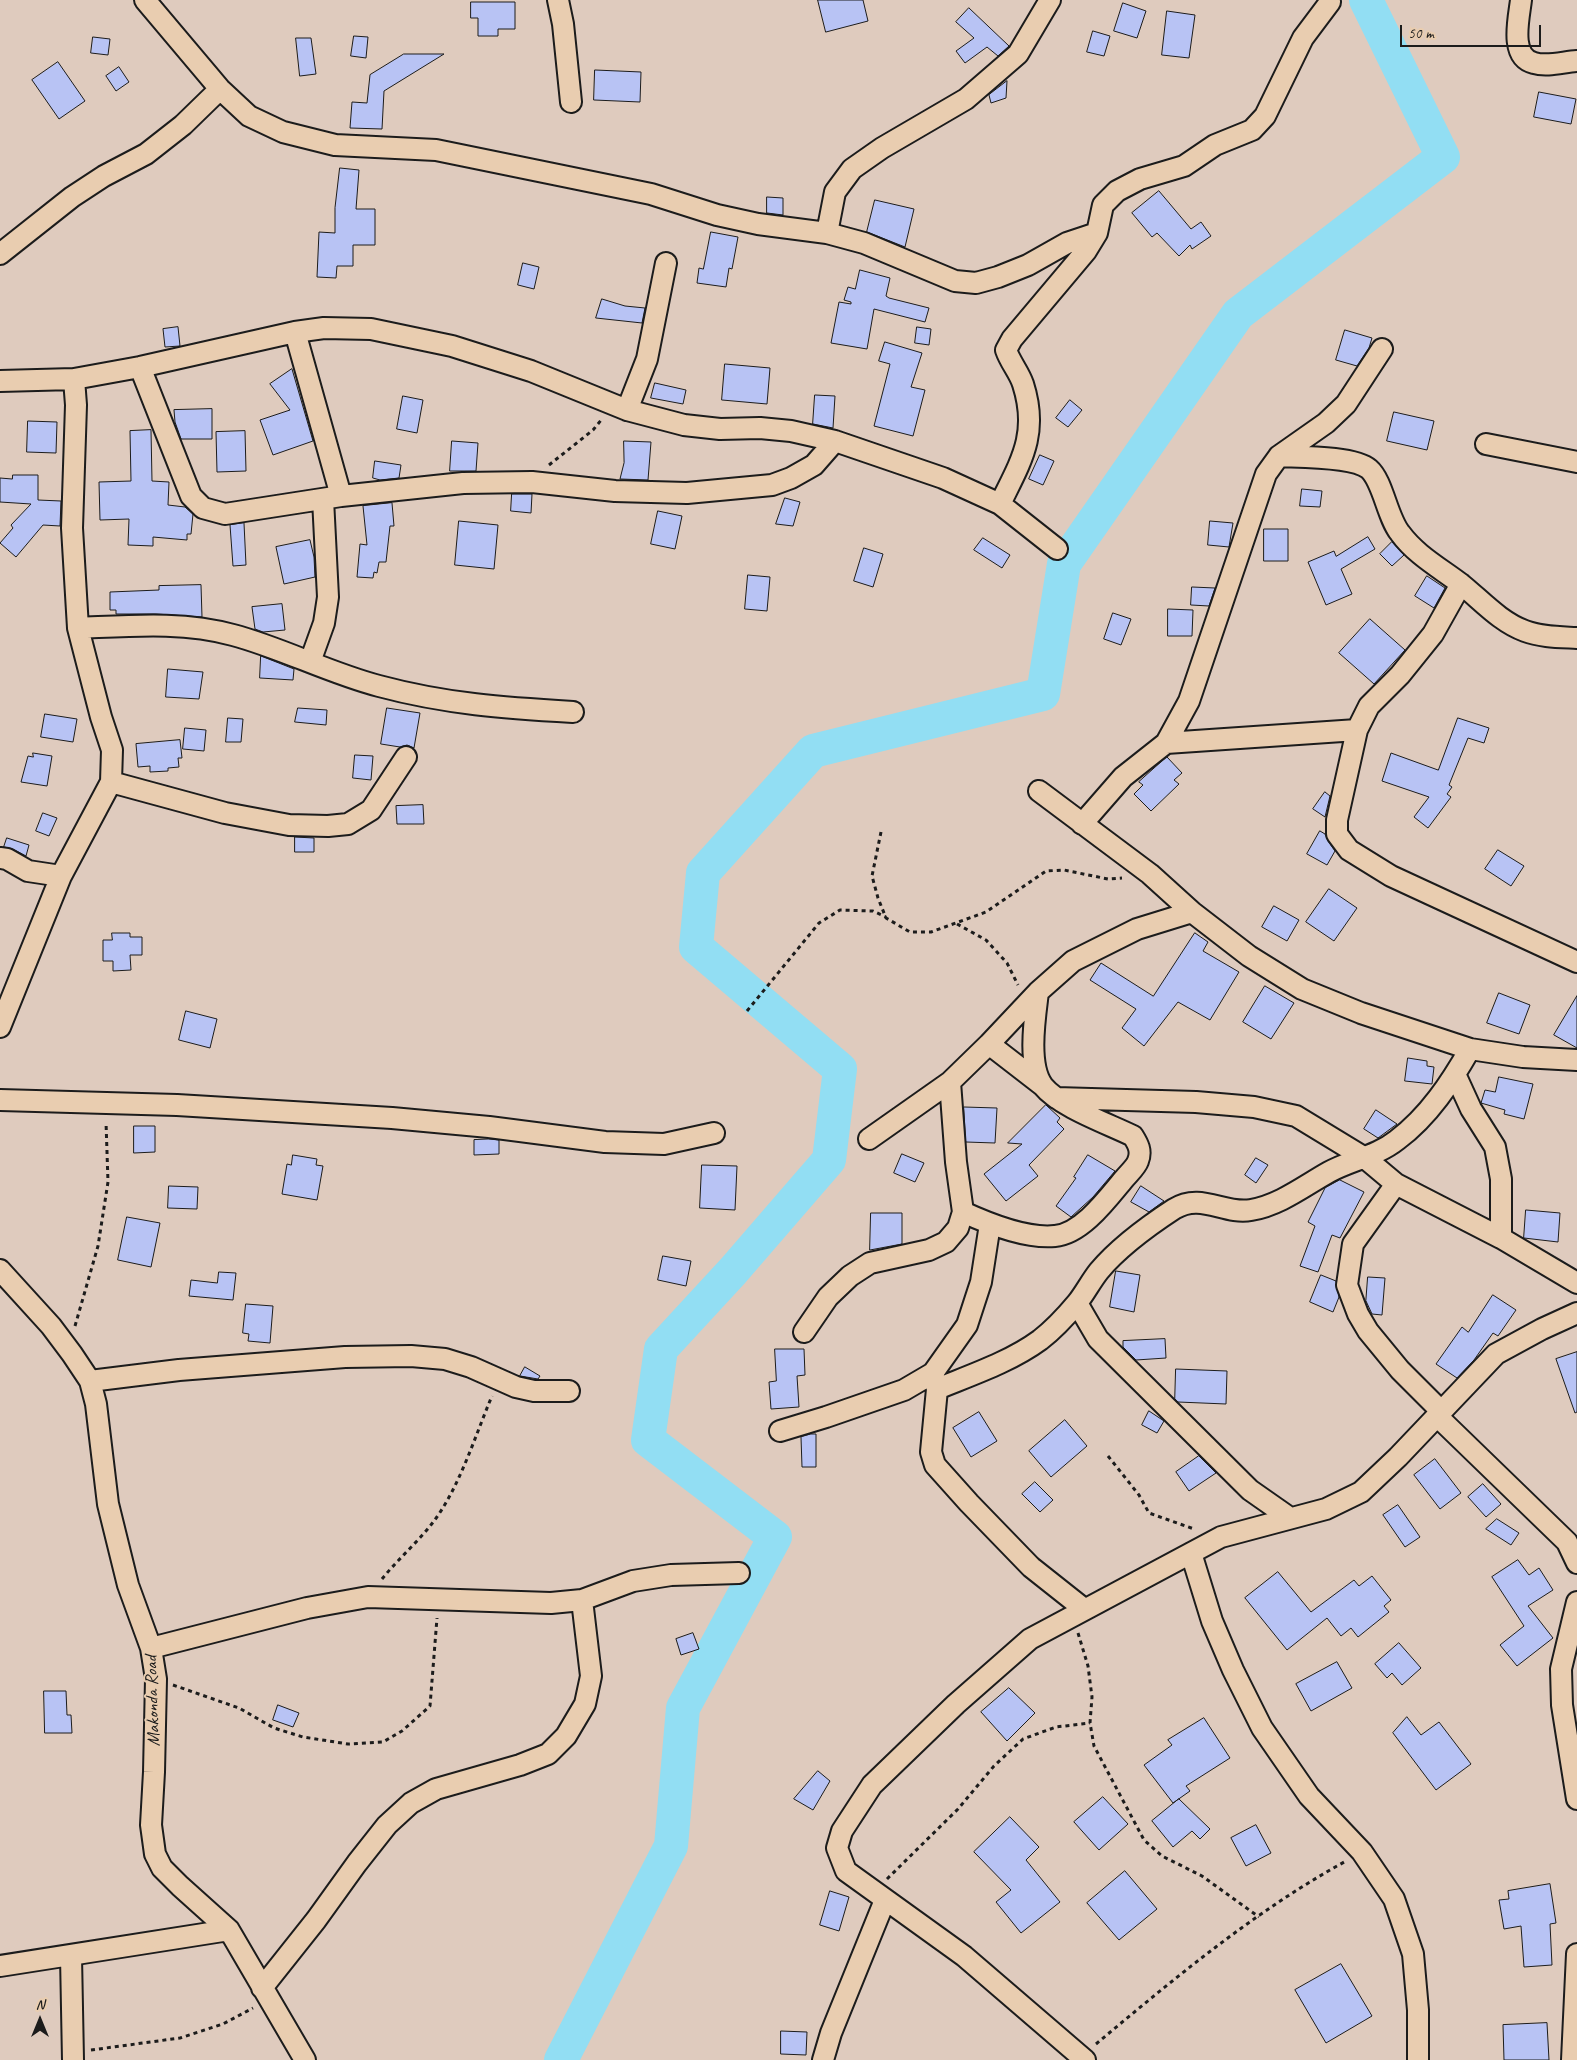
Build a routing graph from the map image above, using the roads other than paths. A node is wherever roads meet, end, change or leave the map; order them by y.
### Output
1 (145, 0) edge
2 (558, 0) edge
3 (1050, 0) edge
4 (1521, 0) edge
5 (1330, 2) dead end
6 (1577, 61) edge
7 (220, 89) junction
8 (571, 102) dead end
9 (827, 233) junction
10 (1097, 233) junction
11 (0, 254) edge
12 (666, 262) dead end
13 (295, 332) junction
14 (1382, 349) dead end
15 (140, 367) junction
16 (74, 379) junction
17 (0, 381) edge
18 (620, 407) junction
19 (834, 441) junction
20 (1486, 444) dead end
21 (1280, 456) junction
22 (1577, 462) edge
23 (332, 498) junction
24 (1000, 504) junction
25 (1058, 550) dead end
26 (1461, 584) junction
27 (78, 628) junction
28 (1577, 638) edge
29 (310, 662) junction
30 (573, 712) dead end
31 (1357, 730) junction
32 (1166, 744) junction
33 (406, 757) dead end
34 (112, 782) junction
35 (1039, 791) dead end
36 (1082, 824) junction
37 (0, 858) edge
38 (61, 876) junction
39 (1192, 912) junction
40 (1577, 962) edge
41 (1033, 998) junction
42 (0, 1027) edge
43 (989, 1044) junction
44 (1470, 1048) junction
45 (1577, 1060) edge
46 (1455, 1074) junction
47 (950, 1082) junction
48 (1049, 1092) junction
49 (0, 1100) edge
50 (714, 1133) dead end
51 (869, 1139) dead end
52 (1365, 1158) junction
53 (1396, 1184) junction
54 (963, 1212) junction
55 (990, 1224) junction
56 (1500, 1238) junction
57 (0, 1270) edge
58 (1577, 1283) edge
59 (1077, 1303) junction
60 (1577, 1313) edge
61 (804, 1332) dead end
62 (90, 1381) junction
63 (935, 1381) junction
64 (568, 1391) dead end
65 (1439, 1413) junction
66 (780, 1431) dead end
67 (1290, 1518) junction
68 (1572, 1541) edge
69 (1191, 1552) junction
70 (1577, 1563) edge
71 (739, 1573) dead end
72 (582, 1600) junction
73 (1577, 1602) edge
74 (1079, 1612) junction
75 (151, 1648) junction
76 (1577, 1795) edge
77 (879, 1896) junction
78 (229, 1930) junction
79 (1577, 1954) edge
80 (71, 1956) junction
81 (0, 1966) edge
82 (265, 1994) junction
83 (73, 2056) edge
84 (1083, 2058) edge
85 (305, 2060) edge
86 (822, 2060) edge
87 (1418, 2060) edge
88 (1572, 2060) edge

1 - 7 street
2 - 8 street
3 - 9 street
4 - 6 street
5 - 10 street
7 - 9 street
7 - 11 street
9 - 10 street
10 - 24 street
12 - 18 street
13 - 15 street
13 - 18 street
13 - 23 street
14 - 21 street
15 - 16 street
15 - 23 street
16 - 17 street
16 - 27 street
18 - 19 street
19 - 23 street
19 - 24 street
20 - 22 street
21 - 26 street
21 - 32 street
23 - 29 street
24 - 25 street
26 - 28 street
26 - 31 street
27 - 29 street
27 - 34 street
29 - 30 street
31 - 32 street
31 - 40 street
32 - 36 street
33 - 34 street
34 - 38 street
35 - 36 street
36 - 39 street
37 - 38 street
38 - 42 street
39 - 41 street
39 - 44 street
41 - 43 street
41 - 48 street
43 - 47 street
43 - 48 street
44 - 45 street
44 - 46 street
46 - 52 street
46 - 56 street
47 - 51 street
47 - 54 street
48 - 52 street
48 - 55 street
49 - 50 street
52 - 53 street
52 - 59 street
53 - 56 street
53 - 65 street
54 - 55 street
54 - 61 street
55 - 63 street
56 - 58 street
57 - 62 street, Makonda Road
59 - 63 street
59 - 67 street
60 - 65 street
62 - 64 street
62 - 75 street, Makonda Road
63 - 66 street
63 - 74 street
65 - 67 street
65 - 68 street
67 - 69 street
68 - 70 street
69 - 74 street
69 - 87 street
71 - 72 street
72 - 75 street
72 - 82 street
73 - 76 street
74 - 77 street
75 - 78 street, Makonda Road
77 - 84 street
77 - 86 street
78 - 80 street
78 - 82 street, Makonda Road
79 - 88 street
80 - 81 street
80 - 83 street
82 - 85 street, Makonda Road

